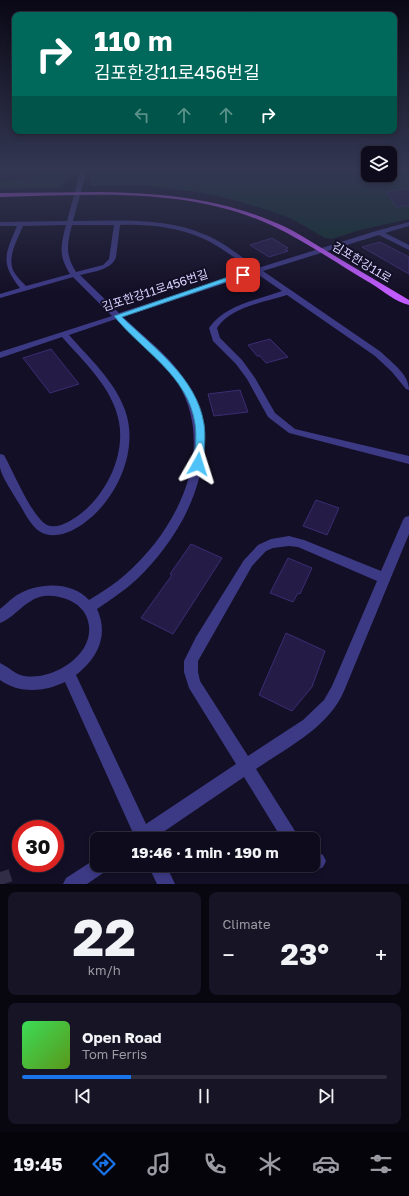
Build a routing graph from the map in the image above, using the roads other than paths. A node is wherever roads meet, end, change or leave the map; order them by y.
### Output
1 (72, 210) edge
2 (234, 210) edge
3 (117, 222) junction
4 (69, 223) junction
5 (0, 224) edge
6 (21, 224) junction
7 (409, 224) edge
8 (378, 232) junction
9 (409, 248) edge
10 (320, 250) junction
11 (256, 270) junction
12 (75, 275) junction
13 (25, 289) junction
14 (287, 292) junction
15 (0, 296) edge
16 (409, 303) edge
17 (117, 316) junction
18 (63, 334) junction
19 (0, 355) edge
20 (409, 387) edge
21 (0, 458) edge
22 (409, 460) edge
23 (409, 520) edge
24 (384, 578) junction
25 (90, 608) junction
26 (0, 617) edge
27 (0, 670) edge
28 (68, 673) junction
29 (245, 766) junction
30 (138, 832) edge
31 (150, 832) edge
32 (287, 832) edge
33 (90, 872) edge
34 (160, 872) edge
35 (72, 884) edge
36 (166, 884) edge

1 - 4 street
2 - 10 main road, 김포한강11로
3 - 4 street
3 - 11 street
3 - 12 street
4 - 6 street
4 - 12 street
5 - 6 street
6 - 13 street
7 - 8 street, 김포한강11로456번길
8 - 9 street
8 - 10 street, 김포한강11로456번길
10 - 11 street, 김포한강11로456번길
10 - 16 main road, 김포한강11로
11 - 14 street
11 - 17 street, 김포한강11로456번길
12 - 13 street
12 - 17 street
13 - 15 street
14 - 20 street
14 - 22 street
17 - 18 street, 김포한강11로456번길
17 - 25 street
18 - 19 street, 김포한강11로456번길
18 - 21 street
23 - 24 street
24 - 29 street
24 - 29 street
25 - 26 street
25 - 28 street
27 - 28 street
28 - 30 street
29 - 31 street
29 - 32 street
33 - 35 street
34 - 36 street

